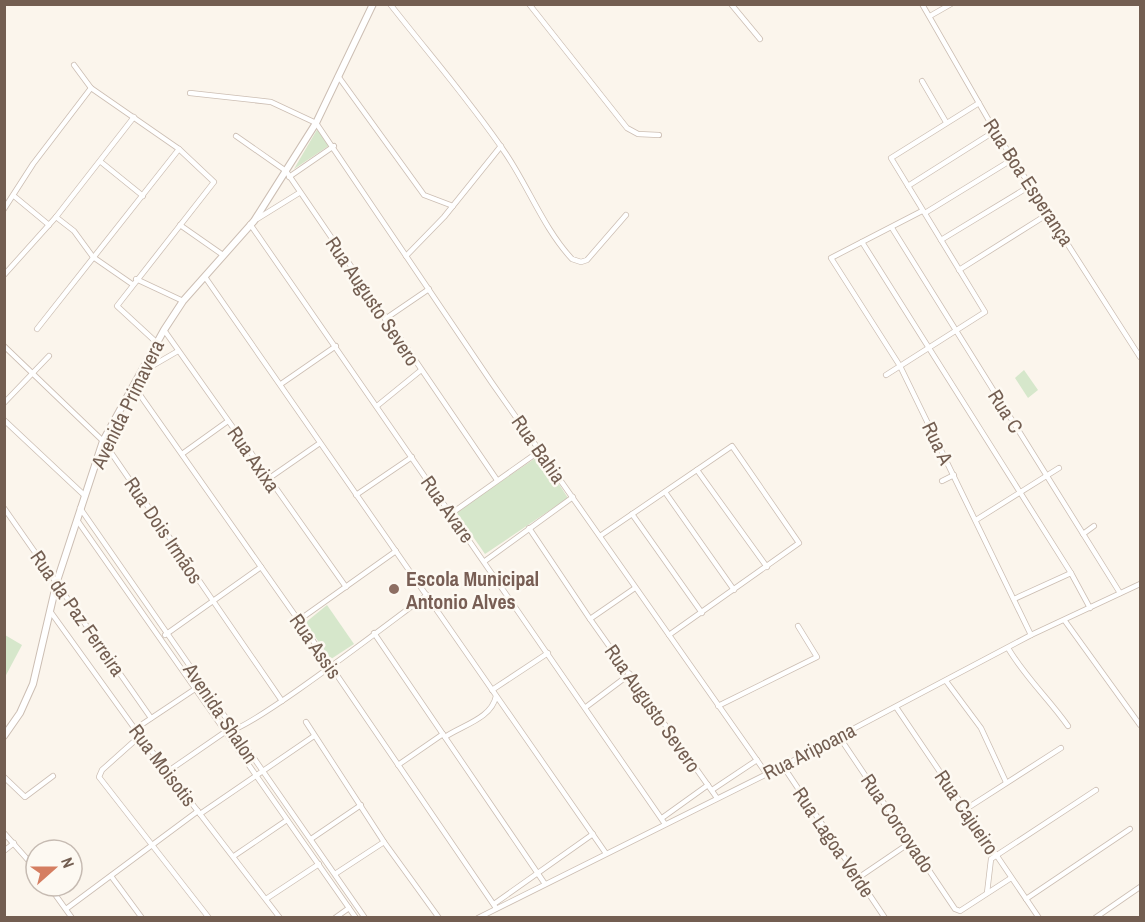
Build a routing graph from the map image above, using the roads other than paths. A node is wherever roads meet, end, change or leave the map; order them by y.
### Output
1 (373, 4) edge
2 (390, 4) edge
3 (528, 4) edge
4 (731, 4) edge
5 (922, 4) edge
6 (951, 4) edge
7 (930, 16) junction
8 (760, 39) dead end
9 (74, 65) dead end
10 (338, 76) junction
11 (922, 81) dead end
12 (91, 88) junction
13 (190, 93) dead end
14 (980, 104) junction
15 (134, 117) junction
16 (946, 122) junction
17 (316, 123) junction
18 (995, 130) junction
19 (659, 135) dead end
20 (236, 136) dead end
21 (334, 146) junction
22 (501, 146) junction
23 (179, 148) junction
24 (1013, 159) junction
25 (101, 162) junction
26 (287, 174) junction
27 (908, 186) junction
28 (1030, 186) junction
29 (299, 193) junction
30 (14, 196) junction
31 (143, 196) junction
32 (453, 206) junction
33 (4, 209) edge
34 (924, 212) junction
35 (1048, 214) junction
36 (626, 215) dead end
37 (56, 217) junction
38 (252, 222) junction
39 (50, 225) junction
40 (180, 225) junction
41 (892, 228) junction
42 (941, 240) junction
43 (862, 242) junction
44 (223, 255) junction
45 (406, 256) junction
46 (93, 257) junction
47 (959, 270) junction
48 (4, 275) edge
49 (205, 277) junction
50 (136, 279) junction
51 (132, 284) junction
52 (429, 289) junction
53 (183, 302) junction
54 (385, 319) junction
55 (37, 329) dead end
56 (164, 330) junction
57 (956, 332) junction
58 (156, 342) junction
59 (4, 346) edge
60 (336, 346) junction
61 (928, 348) junction
62 (178, 351) junction
63 (49, 356) dead end
64 (1140, 357) edge
65 (900, 366) junction
66 (420, 371) junction
67 (33, 373) junction
68 (138, 374) junction
69 (886, 375) dead end
70 (281, 384) junction
71 (134, 385) junction
72 (4, 403) edge
73 (377, 406) junction
74 (4, 420) edge
75 (228, 421) junction
76 (103, 441) junction
77 (320, 442) junction
78 (541, 450) junction
79 (182, 454) junction
80 (412, 457) junction
81 (1059, 468) dead end
82 (697, 470) junction
83 (954, 475) junction
84 (1046, 475) junction
85 (268, 479) junction
86 (497, 480) junction
87 (942, 482) dead end
88 (665, 492) junction
89 (1020, 493) junction
90 (84, 495) junction
91 (356, 495) junction
92 (573, 497) junction
93 (79, 507) junction
94 (4, 508) edge
95 (452, 513) junction
96 (633, 514) junction
97 (76, 518) junction
98 (976, 520) junction
99 (1094, 526) dead end
100 (529, 528) junction
101 (1083, 534) junction
102 (600, 536) junction
103 (396, 552) junction
104 (485, 561) junction
105 (261, 567) junction
106 (767, 567) junction
107 (1071, 573) junction
108 (57, 581) junction
109 (1140, 584) edge
110 (346, 587) junction
111 (635, 588) junction
112 (734, 590) junction
113 (1119, 593) junction
114 (427, 595) junction
115 (1014, 599) junction
116 (213, 601) junction
117 (1090, 608) junction
118 (50, 611) junction
119 (702, 613) junction
120 (590, 619) junction
121 (299, 620) junction
122 (1065, 621) junction
123 (798, 626) dead end
124 (167, 633) junction
125 (374, 633) junction
126 (669, 635) junction
127 (1031, 635) junction
128 (160, 638) junction
129 (1008, 648) junction
130 (178, 649) junction
131 (171, 653) junction
132 (548, 653) junction
133 (330, 665) junction
134 (630, 674) junction
135 (946, 681) junction
136 (195, 689) junction
137 (492, 690) junction
138 (496, 696) junction
139 (282, 701) junction
140 (718, 706) junction
141 (586, 707) junction
142 (896, 707) junction
143 (151, 718) junction
144 (306, 722) dead end
145 (1140, 725) edge
146 (1068, 726) dead end
147 (135, 729) junction
148 (225, 732) junction
149 (235, 732) junction
150 (444, 735) junction
151 (838, 735) junction
152 (4, 736) edge
153 (140, 736) junction
154 (314, 736) junction
155 (1061, 748) dead end
156 (757, 760) junction
157 (398, 765) junction
158 (783, 766) junction
159 (261, 771) junction
160 (167, 772) junction
161 (766, 773) junction
162 (255, 775) junction
163 (53, 776) dead end
164 (4, 777) edge
165 (1006, 782) junction
166 (710, 788) junction
167 (1096, 790) dead end
168 (277, 793) junction
169 (271, 797) junction
170 (717, 798) junction
171 (360, 805) junction
172 (966, 809) junction
173 (199, 812) junction
174 (662, 818) junction
175 (287, 820) junction
176 (665, 824) junction
177 (1130, 830) dead end
178 (4, 833) edge
179 (593, 834) junction
180 (311, 838) junction
181 (384, 842) junction
182 (911, 842) junction
183 (14, 843) junction
184 (153, 844) junction
185 (308, 846) junction
186 (4, 851) edge
187 (605, 852) junction
188 (24, 855) edge
189 (996, 855) junction
190 (234, 856) junction
191 (328, 865) junction
192 (321, 866) junction
193 (537, 872) junction
194 (335, 874) junction
195 (111, 876) junction
196 (858, 878) junction
197 (1011, 878) junction
198 (545, 884) junction
199 (1140, 887) edge
200 (987, 893) junction
201 (350, 896) junction
202 (58, 898) edge
203 (266, 899) junction
204 (1026, 899) junction
205 (344, 900) junction
206 (495, 906) junction
207 (349, 908) junction
208 (66, 909) junction
209 (277, 916) edge
210 (72, 918) edge
211 (142, 918) edge
212 (209, 918) edge
213 (335, 918) edge
214 (356, 918) edge
215 (365, 918) edge
216 (439, 918) edge
217 (478, 918) edge
218 (885, 918) edge
219 (1039, 918) edge
220 (1095, 918) edge

1 - 10 street, Avenida Primavera
2 - 22 street
3 - 19 street
4 - 8 street
5 - 7 street, Rua Boa Esperança
6 - 7 street
7 - 14 street, Rua Boa Esperança
9 - 12 street
10 - 17 street, Avenida Primavera
10 - 32 street
11 - 16 street
12 - 15 street
12 - 30 street
13 - 17 street
14 - 16 street
14 - 18 street, Rua Boa Esperança
15 - 23 street
15 - 25 street
16 - 27 street
17 - 21 street, Rua Bahia
17 - 26 street, Avenida Primavera
18 - 24 street, Rua Boa Esperança
18 - 27 street
20 - 26 street, Rua Augusto Severo
21 - 26 street
21 - 45 street, Rua Bahia
22 - 32 street
22 - 36 street
23 - 31 street
23 - 40 street
24 - 28 street, Rua Boa Esperança
24 - 34 street
25 - 31 street
25 - 37 street
26 - 29 street, Rua Augusto Severo
26 - 38 street, Avenida Primavera
27 - 34 street
28 - 35 street, Rua Boa Esperança
28 - 42 street
29 - 38 street
29 - 54 street, Rua Augusto Severo
30 - 33 street
30 - 39 street
31 - 46 street
32 - 45 street
34 - 41 street
34 - 42 street
35 - 47 street
35 - 64 street, Rua Boa Esperança
37 - 39 street
37 - 46 street
38 - 44 street, Avenida Primavera
38 - 60 street, Rua Avare
39 - 48 street
40 - 44 street
40 - 50 street
41 - 43 street
41 - 57 street, Rua C
42 - 47 street
43 - 61 street
43 - 65 street, Rua A
44 - 49 street, Avenida Primavera
45 - 52 street, Rua Bahia
46 - 51 street
46 - 55 street
47 - 57 street
49 - 53 street, Avenida Primavera
49 - 70 street
50 - 51 street
50 - 53 street
51 - 58 street
52 - 54 street
52 - 78 street, Rua Bahia
53 - 56 street, Avenida Primavera
54 - 66 street, Rua Augusto Severo
56 - 58 street, Avenida Primavera
56 - 62 street, Rua Axixa
57 - 61 street
57 - 84 street, Rua C
58 - 68 street, Avenida Primavera
59 - 67 street, Rua Dois Irmãos
60 - 70 street
60 - 73 street, Rua Avare
61 - 65 street
61 - 89 street
62 - 68 street
62 - 75 street, Rua Axixa
63 - 67 street
65 - 69 street
65 - 83 street, Rua A
66 - 73 street
66 - 86 street, Rua Augusto Severo
67 - 72 street
67 - 76 street, Rua Dois Irmãos
68 - 71 street, Avenida Primavera
70 - 77 street
71 - 76 street, Avenida Primavera
71 - 79 street, Rua Assis
73 - 80 street, Rua Avare
74 - 90 street
75 - 79 street
75 - 85 street, Rua Axixa
76 - 90 street, Avenida Primavera
76 - 116 street, Rua Dois Irmãos
77 - 85 street
77 - 91 street
78 - 86 street
78 - 92 street, Rua Bahia
79 - 105 street, Rua Assis
80 - 91 street
80 - 95 street, Rua Avare
81 - 84 street
82 - 88 street
82 - 106 street
82 - 106 street
83 - 87 street
83 - 98 street, Rua A
84 - 89 street
84 - 101 street, Rua C
85 - 110 street, Rua Axixa
86 - 95 street
88 - 96 street
88 - 112 street
89 - 98 street
89 - 107 street
90 - 93 street, Avenida Primavera
91 - 103 street
92 - 100 street
92 - 102 street, Rua Bahia
93 - 97 street, Avenida Primavera
93 - 124 street, Avenida Shalon
94 - 108 street, Rua da Paz Ferreira
95 - 104 street, Rua Avare
96 - 102 street
96 - 119 street
97 - 108 street, Avenida Primavera
97 - 128 street, Avenida Shalon
98 - 115 street, Rua A
99 - 101 street
100 - 104 street
100 - 120 street, Rua Augusto Severo
101 - 113 street, Rua C
102 - 111 street, Rua Bahia
103 - 110 street
103 - 114 street
104 - 132 street, Rua Avare
105 - 116 street
105 - 121 street, Rua Assis
106 - 112 street
107 - 115 street
107 - 117 street
108 - 118 street, Avenida Primavera
108 - 143 street, Rua da Paz Ferreira
109 - 113 street, Rua Aripoana
110 - 121 street
111 - 120 street
111 - 126 street, Rua Bahia
112 - 119 street
113 - 117 street, Rua Aripoana
114 - 125 street
114 - 137 street
115 - 127 street, Rua A
116 - 124 street
116 - 139 street, Rua Dois Irmãos
117 - 122 street, Rua Aripoana
118 - 147 street, Rua Moisotis
118 - 152 street, Avenida Primavera
119 - 126 street
120 - 134 street, Rua Augusto Severo
121 - 133 street, Rua Assis
122 - 127 street, Rua Aripoana
122 - 145 street
123 - 140 street
124 - 128 street
124 - 130 street, Avenida Shalon
125 - 133 street
125 - 150 street
126 - 140 street, Rua Bahia
127 - 129 street, Rua Aripoana
128 - 131 street, Avenida Shalon
129 - 135 street, Rua Aripoana
129 - 146 street
130 - 131 street
130 - 149 street, Avenida Shalon
131 - 136 street, Avenida Shalon
132 - 137 street
132 - 141 street, Rua Avare
133 - 139 street
133 - 157 street, Rua Assis
134 - 141 street
134 - 166 street, Rua Augusto Severo
135 - 142 street, Rua Aripoana
135 - 165 street
136 - 143 street
136 - 148 street, Avenida Shalon
137 - 138 street
138 - 150 street
138 - 179 street
139 - 149 street
140 - 156 street, Rua Bahia
141 - 174 street, Rua Avare
142 - 151 street, Rua Aripoana
142 - 172 street, Rua Cajueiro
143 - 147 street
144 - 154 street
147 - 153 street, Rua Moisotis
148 - 149 street
148 - 160 street
148 - 162 street, Avenida Shalon
149 - 159 street, Avenida Shalon
150 - 157 street
150 - 193 street
151 - 158 street, Rua Aripoana
151 - 182 street, Rua Corcovado
153 - 160 street, Rua Moisotis
153 - 184 street
154 - 159 street
154 - 171 street
155 - 165 street
156 - 161 street, Rua Bahia
156 - 166 street
157 - 206 street, Rua Assis
158 - 161 street, Rua Aripoana
158 - 196 street, Rua Lagoa Verde
159 - 162 street
159 - 168 street, Avenida Shalon
160 - 173 street, Rua Moisotis
161 - 170 street, Rua Aripoana
162 - 169 street, Avenida Shalon
162 - 173 street
163 - 164 street
165 - 172 street
166 - 170 street, Rua Augusto Severo
166 - 174 street
167 - 189 street
168 - 169 street
168 - 180 street, Avenida Shalon
169 - 175 street, Avenida Shalon
170 - 176 street, Rua Aripoana
171 - 180 street
171 - 181 street
172 - 189 street, Rua Cajueiro
173 - 184 street
173 - 190 street, Rua Moisotis
174 - 176 street, Rua Avare
175 - 185 street, Avenida Shalon
175 - 190 street
176 - 187 street, Rua Aripoana
177 - 204 street
178 - 183 street
179 - 187 street
179 - 193 street
180 - 185 street
180 - 191 street, Avenida Shalon
181 - 194 street
181 - 216 street
182 - 196 street
182 - 200 street, Rua Corcovado
183 - 186 street
183 - 188 street
184 - 195 street
184 - 212 street
185 - 192 street, Avenida Shalon
187 - 198 street, Rua Aripoana
189 - 197 street, Rua Cajueiro
189 - 200 street
190 - 203 street, Rua Moisotis
191 - 192 street
191 - 194 street, Avenida Shalon
192 - 203 street
192 - 205 street, Avenida Shalon
193 - 198 street
193 - 206 street
194 - 201 street, Avenida Shalon
195 - 208 street
195 - 211 street
196 - 218 street, Rua Lagoa Verde
197 - 200 street
197 - 204 street, Rua Cajueiro
198 - 206 street, Rua Aripoana
199 - 220 street
201 - 205 street
201 - 215 street, Avenida Shalon
202 - 208 street
203 - 209 street, Rua Moisotis
204 - 219 street, Rua Cajueiro
205 - 207 street, Avenida Shalon
206 - 217 street, Rua Aripoana
207 - 213 street
207 - 214 street, Avenida Shalon
208 - 210 street

